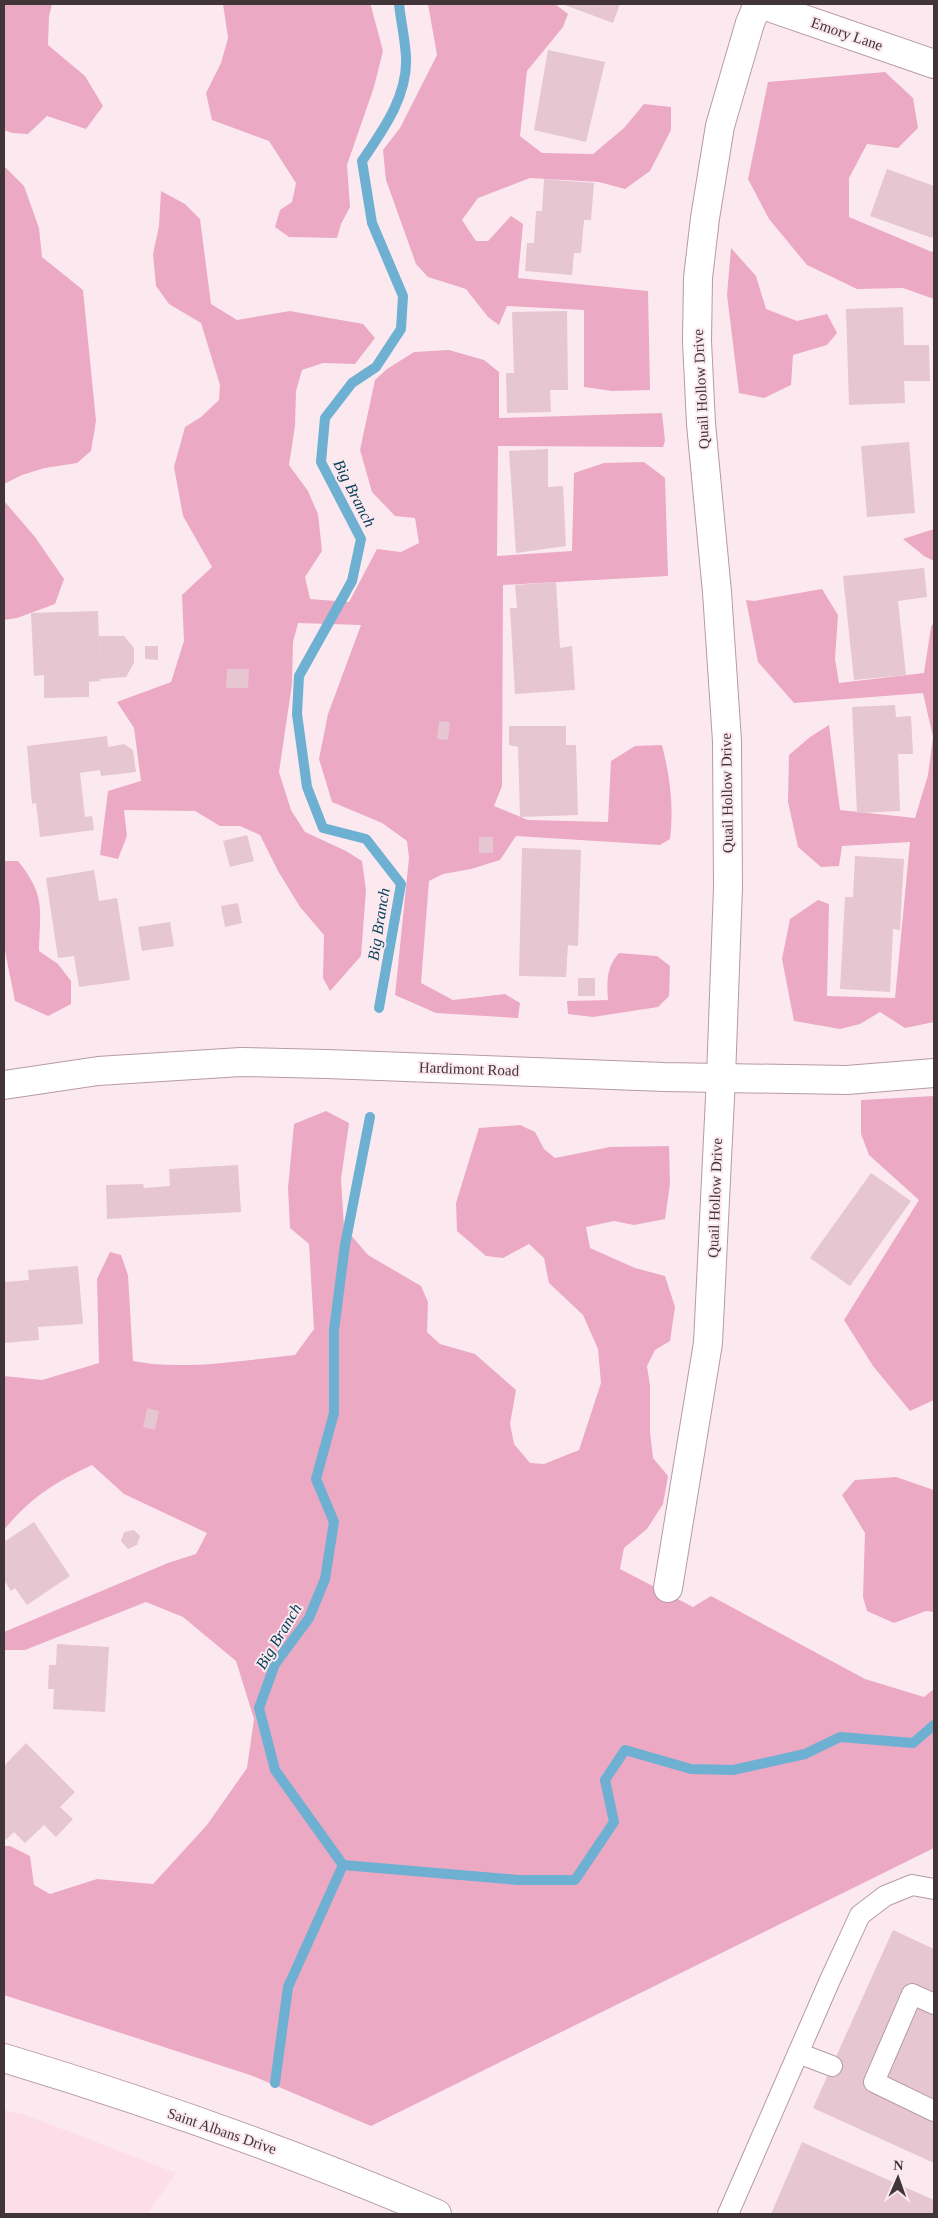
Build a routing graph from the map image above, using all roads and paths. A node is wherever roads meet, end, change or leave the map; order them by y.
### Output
1 (759, 4) edge
2 (934, 64) edge
3 (934, 1073) edge
4 (720, 1078) junction
5 (4, 1085) edge
6 (668, 1588) dead end
7 (934, 1889) edge
8 (934, 2004) edge
9 (798, 2053) junction
10 (4, 2058) edge
11 (832, 2066) dead end
12 (934, 2111) edge
13 (437, 2214) edge
14 (728, 2214) edge

1 - 2 street, Emory Lane
1 - 4 street, Quail Hollow Drive
3 - 4 street, Hardimont Road
4 - 5 street, Hardimont Road
4 - 6 street, Quail Hollow Drive
7 - 9 lane
8 - 12 lane
9 - 11 lane
9 - 14 lane
10 - 13 street, Saint Albans Drive

